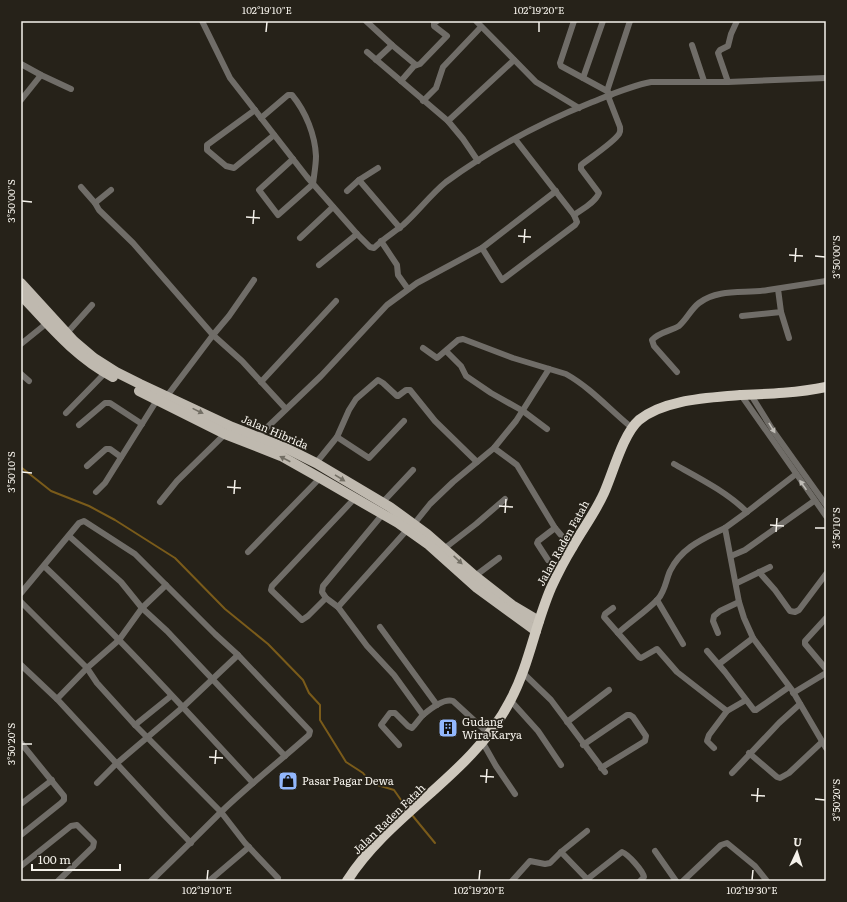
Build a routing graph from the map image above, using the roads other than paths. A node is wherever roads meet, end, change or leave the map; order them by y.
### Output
1 (202, 21) edge
2 (366, 21) edge
3 (437, 21) edge
4 (476, 21) edge
5 (574, 21) edge
6 (603, 21) edge
7 (630, 21) edge
8 (737, 21) edge
9 (481, 27) junction
10 (392, 45) junction
11 (692, 45) dead end
12 (367, 52) dead end
13 (376, 60) junction
14 (514, 60) junction
15 (21, 64) edge
16 (416, 65) junction
17 (41, 76) junction
18 (583, 78) junction
19 (826, 78) edge
20 (401, 81) junction
21 (704, 81) junction
22 (728, 82) junction
23 (71, 89) dead end
24 (609, 94) junction
25 (21, 100) edge
26 (423, 101) junction
27 (579, 108) junction
28 (254, 110) junction
29 (261, 118) junction
30 (448, 121) junction
31 (274, 135) junction
32 (515, 139) junction
33 (293, 159) junction
34 (478, 161) junction
35 (378, 168) dead end
36 (359, 180) junction
37 (313, 184) junction
38 (81, 187) dead end
39 (111, 190) dead end
40 (347, 191) dead end
41 (556, 191) junction
42 (95, 203) junction
43 (333, 207) junction
44 (574, 215) junction
45 (400, 228) junction
46 (357, 234) junction
47 (300, 238) dead end
48 (381, 241) junction
49 (482, 248) junction
50 (319, 265) dead end
51 (254, 280) dead end
52 (826, 281) edge
53 (21, 283) edge
54 (408, 289) junction
55 (778, 289) junction
56 (21, 295) edge
57 (336, 301) dead end
58 (92, 304) dead end
59 (781, 312) junction
60 (742, 316) dead end
61 (47, 322) junction
62 (67, 333) junction
63 (213, 334) junction
64 (789, 338) dead end
65 (21, 344) edge
66 (423, 348) dead end
67 (446, 351) junction
68 (549, 369) junction
69 (677, 372) dead end
70 (105, 373) junction
71 (21, 374) edge
72 (29, 381) dead end
73 (261, 382) junction
74 (826, 387) edge
75 (746, 395) junction
76 (167, 396) junction
77 (157, 400) junction
78 (176, 405) junction
79 (286, 409) junction
80 (523, 411) junction
81 (66, 413) dead end
82 (404, 421) dead end
83 (142, 424) junction
84 (79, 425) dead end
85 (632, 428) junction
86 (547, 429) dead end
87 (225, 434) junction
88 (257, 437) junction
89 (337, 437) junction
90 (494, 448) junction
91 (121, 457) junction
92 (476, 462) junction
93 (316, 463) junction
94 (674, 464) dead end
95 (87, 466) dead end
96 (413, 470) dead end
97 (796, 474) junction
98 (320, 478) junction
99 (96, 492) dead end
100 (356, 498) junction
101 (505, 499) dead end
102 (160, 502) dead end
103 (382, 502) junction
104 (815, 502) junction
105 (824, 502) edge
106 (747, 512) junction
107 (382, 515) junction
108 (826, 516) edge
109 (410, 527) junction
110 (555, 528) junction
111 (725, 528) junction
112 (69, 536) junction
113 (445, 548) junction
114 (572, 548) junction
115 (248, 552) dead end
116 (731, 556) junction
117 (499, 558) dead end
118 (548, 560) dead end
119 (44, 566) junction
120 (770, 567) dead end
121 (759, 572) junction
122 (826, 574) edge
123 (475, 576) junction
124 (737, 583) junction
125 (166, 584) junction
126 (21, 593) edge
127 (326, 598) junction
128 (657, 600) junction
129 (21, 602) edge
130 (739, 602) junction
131 (142, 608) junction
132 (338, 608) junction
133 (613, 608) dead end
134 (826, 618) edge
135 (537, 626) junction
136 (380, 627) dead end
137 (618, 633) junction
138 (718, 633) dead end
139 (753, 638) junction
140 (119, 640) junction
141 (683, 644) dead end
142 (707, 651) dead end
143 (238, 655) junction
144 (719, 664) junction
145 (21, 666) edge
146 (87, 668) junction
147 (826, 669) edge
148 (522, 672) junction
149 (826, 673) edge
150 (212, 680) junction
151 (789, 687) junction
152 (609, 690) dead end
153 (793, 693) junction
154 (171, 696) junction
155 (57, 699) junction
156 (746, 700) junction
157 (511, 701) junction
158 (800, 704) junction
159 (437, 705) junction
160 (183, 707) junction
161 (727, 711) junction
162 (423, 715) junction
163 (567, 722) junction
164 (135, 725) junction
165 (489, 734) junction
166 (147, 736) junction
167 (822, 742) junction
168 (21, 743) edge
169 (483, 743) junction
170 (399, 745) dead end
171 (584, 745) junction
172 (714, 748) dead end
173 (826, 748) edge
174 (750, 753) junction
175 (285, 756) junction
176 (116, 764) junction
177 (561, 765) dead end
178 (732, 773) dead end
179 (52, 780) junction
180 (98, 783) dead end
181 (252, 783) junction
182 (514, 794) dead end
183 (21, 804) edge
184 (221, 812) junction
185 (587, 831) dead end
186 (21, 835) edge
187 (191, 843) junction
188 (249, 847) junction
189 (655, 851) dead end
190 (561, 852) junction
191 (21, 866) edge
192 (279, 880) edge
193 (587, 880) edge
194 (58, 881) edge
195 (151, 881) edge
196 (209, 881) edge
197 (347, 881) edge
198 (512, 881) edge
199 (640, 881) edge
200 (676, 881) edge
201 (683, 881) edge
202 (767, 881) edge

1 - 28 street
2 - 10 street
3 - 16 street
4 - 9 street
5 - 18 street
6 - 18 street
7 - 24 street
8 - 22 street
9 - 14 street
9 - 26 street
10 - 13 street
10 - 16 street
11 - 21 street
12 - 13 street
13 - 20 street
14 - 27 street
14 - 30 street
15 - 17 street
16 - 20 street
17 - 23 street
17 - 25 street
18 - 24 street
19 - 22 street
20 - 26 street
21 - 22 street
21 - 24 street
24 - 27 street
24 - 44 street
26 - 30 street
27 - 32 street
28 - 29 street
28 - 31 street
29 - 31 street
29 - 37 street
30 - 34 street
31 - 33 street
32 - 34 street
32 - 41 street
33 - 37 street
33 - 37 street
34 - 45 street
35 - 36 street
36 - 40 street
36 - 45 street
37 - 43 street
38 - 42 street
39 - 42 street
41 - 44 street
41 - 49 street
42 - 63 street
43 - 46 street
43 - 47 street
44 - 49 street
45 - 48 street
46 - 48 street
46 - 50 street
48 - 54 street
49 - 54 street
51 - 63 street
52 - 55 street
53 - 62 main road, Jalan Hibrida
54 - 79 street
55 - 59 street
55 - 69 street
56 - 61 main road
57 - 73 street
58 - 62 street
59 - 60 street
59 - 64 street
61 - 65 street
61 - 70 main road
62 - 76 main road, Jalan Hibrida
63 - 73 street
63 - 76 street
66 - 67 street
67 - 68 street
67 - 80 street
68 - 80 street
68 - 85 street
70 - 77 main road
70 - 81 street
71 - 72 street
73 - 79 street
74 - 75 highway, Jalan Raden Fatah
75 - 85 highway, Jalan Raden Fatah
75 - 97 street
75 -> 105 street
76 - 78 main road, Jalan Hibrida
77 - 78 main road
77 - 83 street
78 - 87 main road
78 -> 88 main road, Jalan Hibrida
79 - 88 street
80 - 86 street
80 - 90 street
82 - 89 street
83 - 84 street
83 - 91 street
85 - 114 highway, Jalan Raden Fatah
98 -> 87 main road
87 - 102 street
88 - 93 main road, Jalan Hibrida
89 - 92 street
89 - 93 street
90 - 92 street
90 - 110 street
91 - 95 street
91 - 99 street
92 - 109 street
93 -> 103 main road, Jalan Hibrida
94 - 106 street
96 - 103 street
104 -> 97 street
97 - 106 street
98 - 100 main road
98 - 115 street
100 - 107 main road
100 - 127 street
101 - 113 street
103 - 109 main road, Jalan Hibrida
104 - 105 street
104 - 108 street
104 - 116 street
106 - 111 street
107 - 109 main road
107 - 127 street
109 - 113 main road, Jalan Hibrida
109 - 132 street
109 - 135 main road
110 - 114 street
110 - 118 street
111 - 116 street
111 - 128 street
112 - 119 street
112 - 125 street
112 - 131 street
113 -> 123 main road, Jalan Hibrida
114 - 135 highway, Jalan Raden Fatah
116 - 124 street
117 - 123 street
119 - 126 street
119 - 140 street
120 - 121 street
121 - 122 street
121 - 124 street
123 - 135 main road, Jalan Hibrida
124 - 130 street
125 - 131 street
125 - 143 street
127 - 132 street
128 - 137 street
128 - 141 street
129 - 146 street
130 - 138 street
130 - 139 street
131 - 140 street
131 - 150 street
132 - 162 street
133 - 137 street
134 - 147 street
135 - 148 highway, Jalan Raden Fatah
136 - 159 street
137 - 161 street
139 - 144 street
139 - 151 street
140 - 146 street
140 - 154 street
142 - 144 street
143 - 150 street
143 - 175 street
144 - 156 street
145 - 155 street
146 - 155 street
146 - 164 street
148 - 157 highway, Jalan Raden Fatah
148 - 163 street
149 - 153 street
150 - 160 street
150 - 175 street
151 - 153 street
151 - 156 street
152 - 163 street
153 - 158 street
154 - 160 street
154 - 164 street
155 - 176 street
156 - 161 street
157 - 165 highway, Jalan Raden Fatah
157 - 177 street
158 - 167 street
158 - 174 street
159 - 162 street
159 - 165 street
160 - 166 street
160 - 181 street
161 - 172 street
162 - 170 street
163 - 171 street
164 - 166 street
165 - 169 highway, Jalan Raden Fatah
166 - 176 street
166 - 184 street
167 - 173 street
167 - 174 street
168 - 179 street
169 - 182 street
169 - 197 highway, Jalan Raden Fatah
171 - 171 street
174 - 178 street
175 - 181 street
176 - 180 street
176 - 187 street
179 - 183 street
179 - 186 street
181 - 184 street
184 - 187 street
184 - 188 street
185 - 190 street
187 - 195 street
188 - 192 street
188 - 196 street
189 - 200 street
190 - 193 street
190 - 198 street
191 - 194 street
193 - 199 street
201 - 202 street

